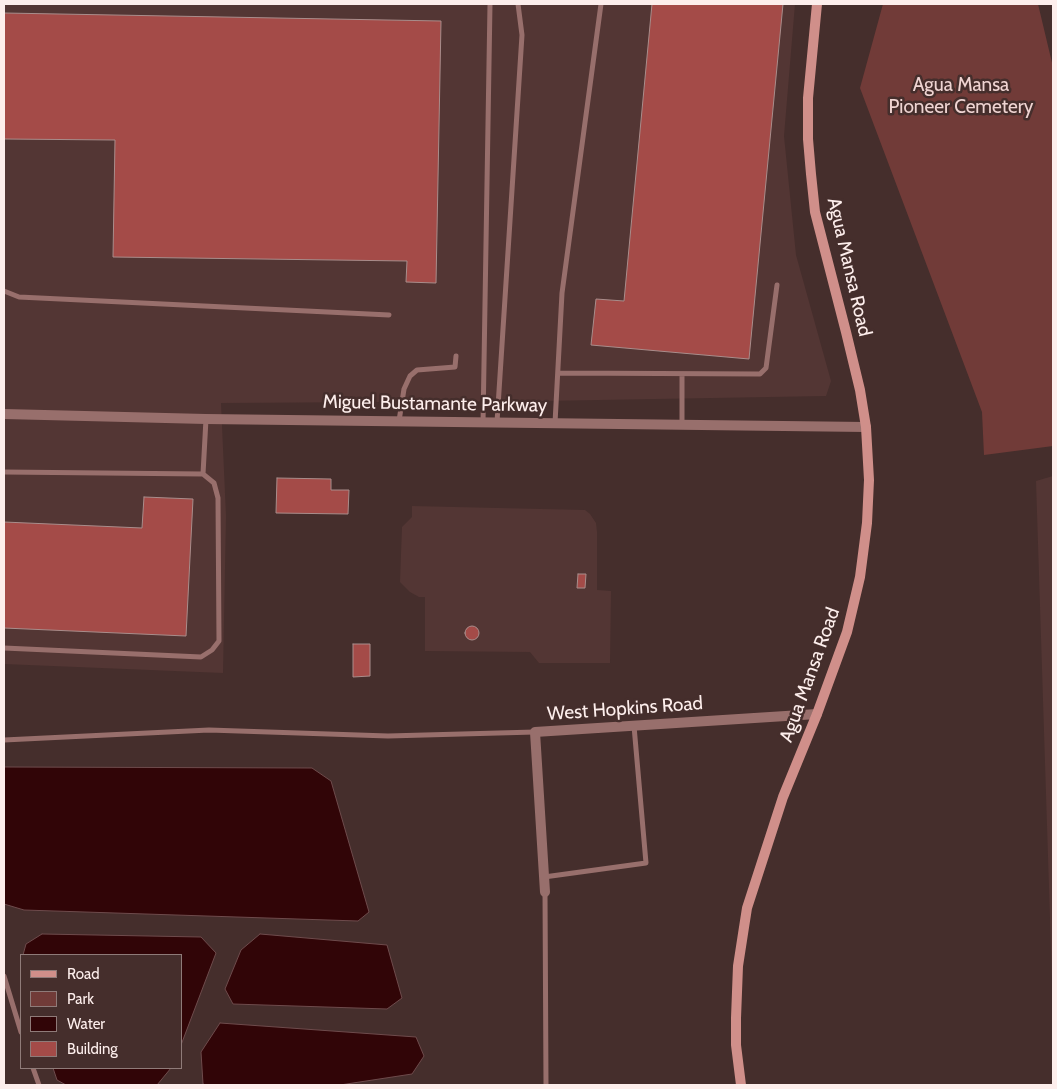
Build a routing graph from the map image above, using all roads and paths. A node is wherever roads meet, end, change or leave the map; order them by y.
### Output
1 (490, 4) edge
2 (518, 4) edge
3 (601, 4) edge
4 (817, 4) edge
5 (778, 286) dead end
6 (4, 291) edge
7 (389, 315) dead end
8 (456, 356) dead end
9 (558, 374) junction
10 (682, 374) junction
11 (4, 414) edge
12 (206, 419) junction
13 (399, 421) junction
14 (483, 422) junction
15 (497, 423) junction
16 (555, 424) junction
17 (682, 425) junction
18 (866, 427) junction
19 (4, 472) edge
20 (203, 474) junction
21 (4, 648) edge
22 (818, 714) junction
23 (634, 726) junction
24 (535, 732) junction
25 (4, 740) edge
26 (544, 877) junction
27 (545, 892) joint
28 (4, 976) edge
29 (20, 1029) edge
30 (33, 1069) edge
31 (39, 1085) edge
32 (546, 1085) edge
33 (741, 1085) edge

1 - 14 lane
2 - 15 lane
3 - 9 lane
4 - 18 main road, Agua Mansa Road
5 - 10 lane
6 - 7 lane
8 - 13 lane
9 - 10 lane
9 - 16 lane
10 - 17 lane
11 - 12 street, Miguel Bustamante Parkway
12 - 13 street, Miguel Bustamante Parkway
12 - 20 lane
13 - 14 street, Miguel Bustamante Parkway
14 - 15 street, Miguel Bustamante Parkway
15 - 16 street, Miguel Bustamante Parkway
16 - 17 street, Miguel Bustamante Parkway
17 - 18 street, Miguel Bustamante Parkway
18 - 22 main road, Agua Mansa Road
19 - 20 lane
20 - 21 lane
22 - 23 street, West Hopkins Road
22 - 33 main road, Agua Mansa Road
23 - 24 street, West Hopkins Road
23 - 26 lane
24 - 25 lane
24 - 26 street, West Hopkins Road
26 - 27 street, West Hopkins Road
27 - 32 lane
28 - 29 lane
30 - 31 lane

